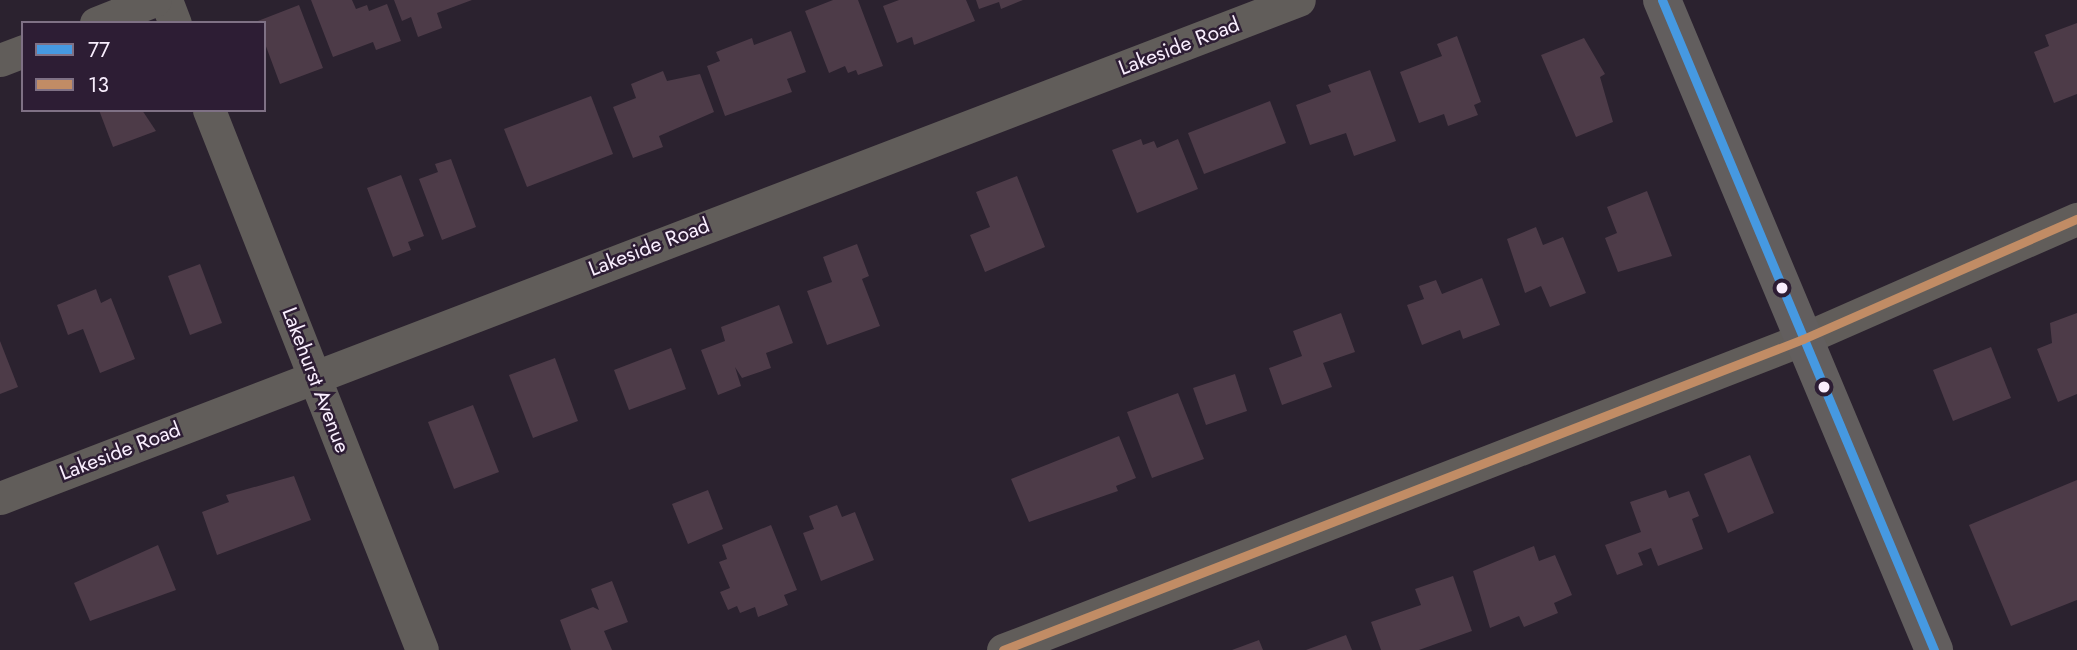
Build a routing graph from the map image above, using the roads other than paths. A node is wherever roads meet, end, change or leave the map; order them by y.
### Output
1 (155, 0) edge
2 (166, 0) edge
3 (1298, 0) edge
4 (1662, 0) edge
5 (101, 21) edge
6 (174, 21) edge
7 (21, 52) edge
8 (0, 60) edge
9 (210, 112) edge
10 (2077, 219) edge
11 (1803, 340) junction
12 (315, 375) junction
13 (0, 498) edge
14 (422, 650) edge
15 (1003, 650) edge
16 (1934, 650) edge

1 - 5 street
2 - 6 street
3 - 12 street, Lakeside Road
4 - 11 main road
7 - 8 street
9 - 12 street, Lakehurst Avenue
10 - 11 street
11 - 15 street
11 - 16 main road
12 - 13 street, Lakeside Road
12 - 14 street, Lakehurst Avenue

